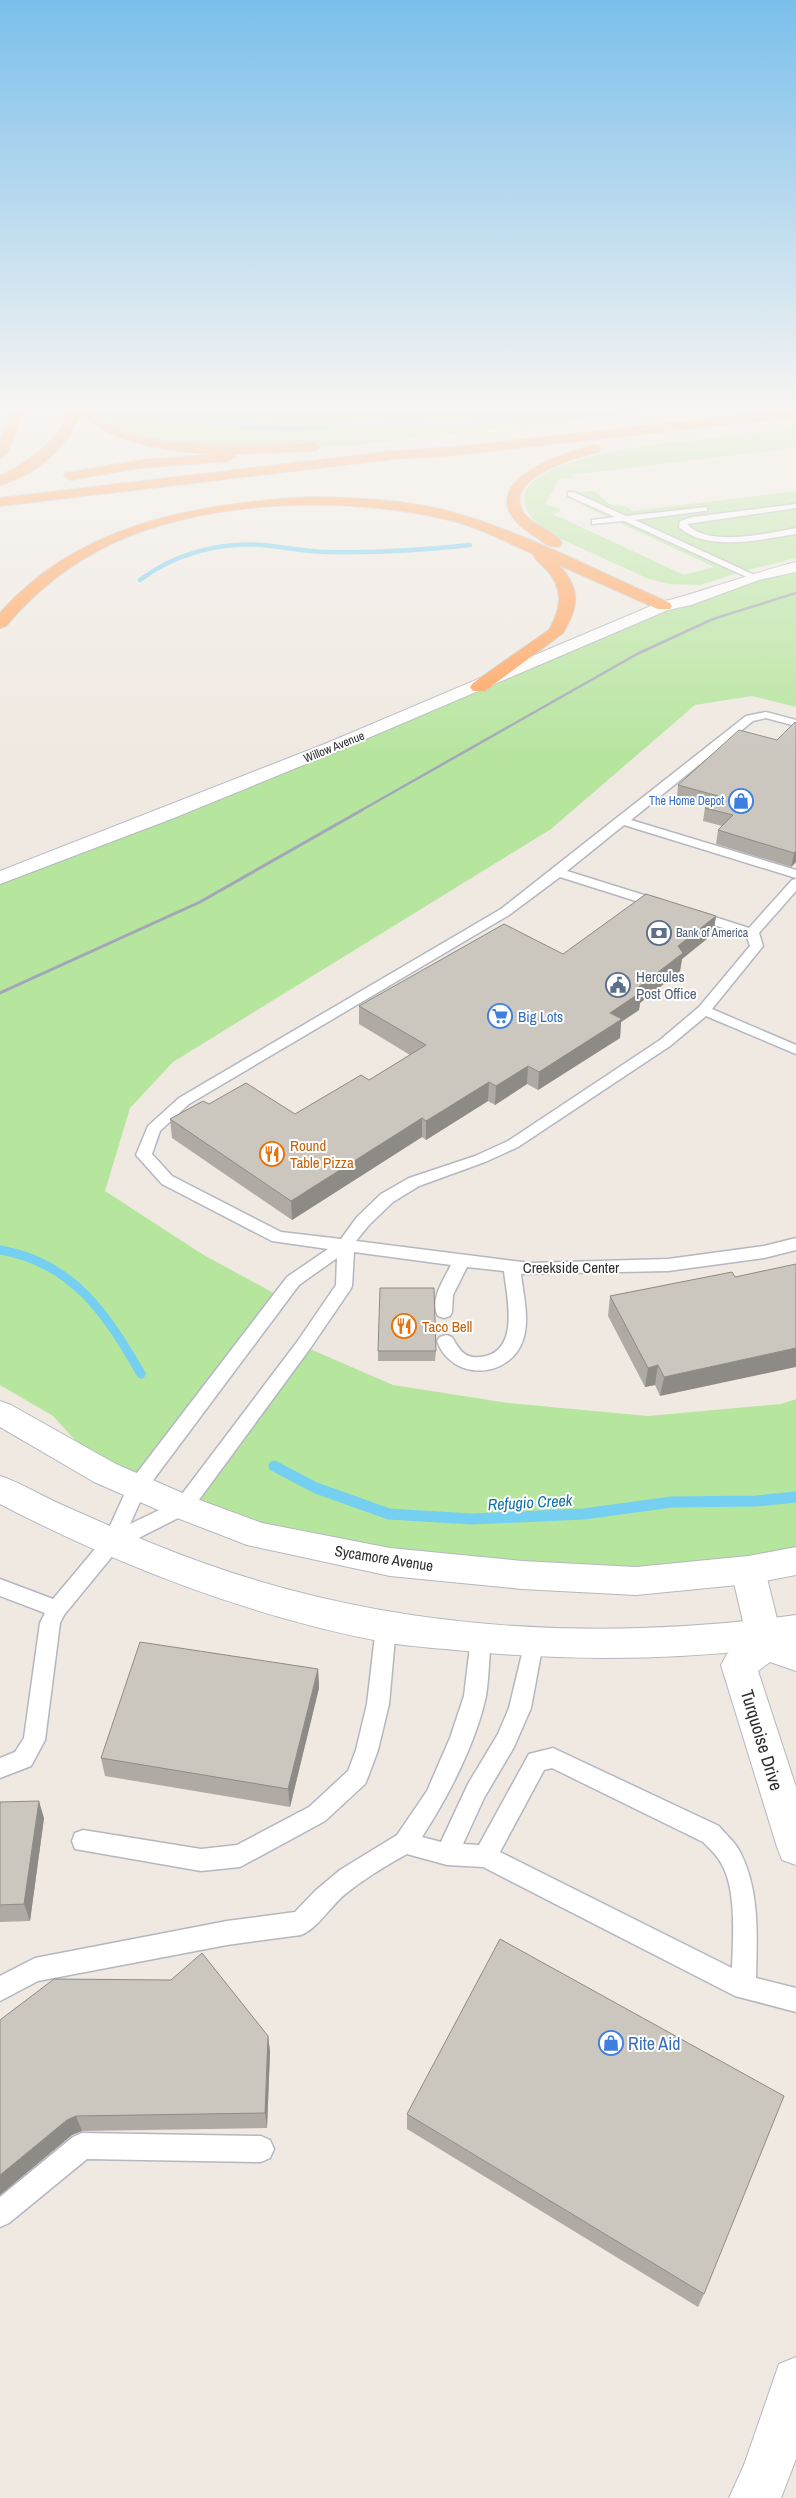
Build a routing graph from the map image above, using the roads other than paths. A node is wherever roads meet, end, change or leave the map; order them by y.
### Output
1 (127, 524) edge
2 (152, 524) edge
3 (475, 524) edge
4 (526, 524) edge
5 (637, 524) edge
6 (684, 524) edge
7 (796, 531) edge
8 (532, 547) junction
9 (796, 558) edge
10 (796, 567) edge
11 (749, 574) junction
12 (674, 601) junction
13 (0, 609) edge
14 (0, 623) edge
15 (480, 687) junction
16 (796, 723) edge
17 (623, 821) junction
18 (43, 862) junction
19 (558, 872) junction
20 (796, 874) edge
21 (0, 878) edge
22 (0, 882) edge
23 (796, 884) edge
24 (752, 933) junction
25 (704, 1010) junction
26 (796, 1050) edge
27 (346, 1244) junction
28 (796, 1244) edge
29 (461, 1260) junction
30 (512, 1267) junction
31 (444, 1312) dead end
32 (446, 1341) dead end
33 (0, 1412) edge
34 (137, 1487) junction
35 (0, 1489) edge
36 (183, 1508) junction
37 (112, 1542) junction
38 (796, 1561) edge
39 (748, 1570) junction
40 (0, 1587) edge
41 (57, 1609) junction
42 (386, 1627) junction
43 (481, 1638) junction
44 (780, 1641) edge
45 (533, 1643) junction
46 (0, 1768) edge
47 (83, 1841) dead end
48 (405, 1843) junction
49 (796, 1847) edge
50 (447, 1854) junction
51 (486, 1856) junction
52 (744, 1987) junction
53 (0, 1989) edge
54 (796, 2000) edge
55 (261, 2149) dead end
56 (0, 2214) edge
57 (796, 2381) edge
58 (754, 2498) edge

1 - 13 highway
2 - 14 highway
3 - 8 highway
4 - 12 highway
5 - 11 lane
6 - 7 lane
8 - 12 highway
8 - 15 highway
9 - 11 street, Willow Avenue
10 - 11 street, Willow Avenue
11 - 12 street, Willow Avenue
12 - 15 street, Willow Avenue
15 - 18 street, Willow Avenue
16 - 17 lane
17 - 19 lane
17 - 20 lane
18 - 21 street, Willow Avenue
18 - 22 street
19 - 24 lane
19 - 27 lane
23 - 24 lane
24 - 25 lane
25 - 26 lane
25 - 27 lane
27 - 29 lane, Creekside Center
27 - 34 lane
27 - 36 lane
28 - 30 lane, Creekside Center
29 - 30 lane, Creekside Center
29 - 31 lane
30 - 32 lane
33 - 34 street, Sycamore Avenue
34 - 36 street, Sycamore Avenue
34 - 37 lane
35 - 37 street
36 - 37 lane
36 - 39 street, Sycamore Avenue
37 - 41 lane
37 - 42 street
38 - 39 street, Sycamore Avenue
39 - 44 street
40 - 41 lane
41 - 46 lane
42 - 43 street
42 - 47 lane
43 - 45 street
43 - 48 lane
44 - 45 street
44 - 49 street, Turquoise Drive
45 - 50 lane
48 - 50 lane
48 - 53 lane
50 - 51 lane
51 - 52 lane
51 - 52 lane
52 - 54 lane
55 - 56 lane
57 - 58 street

